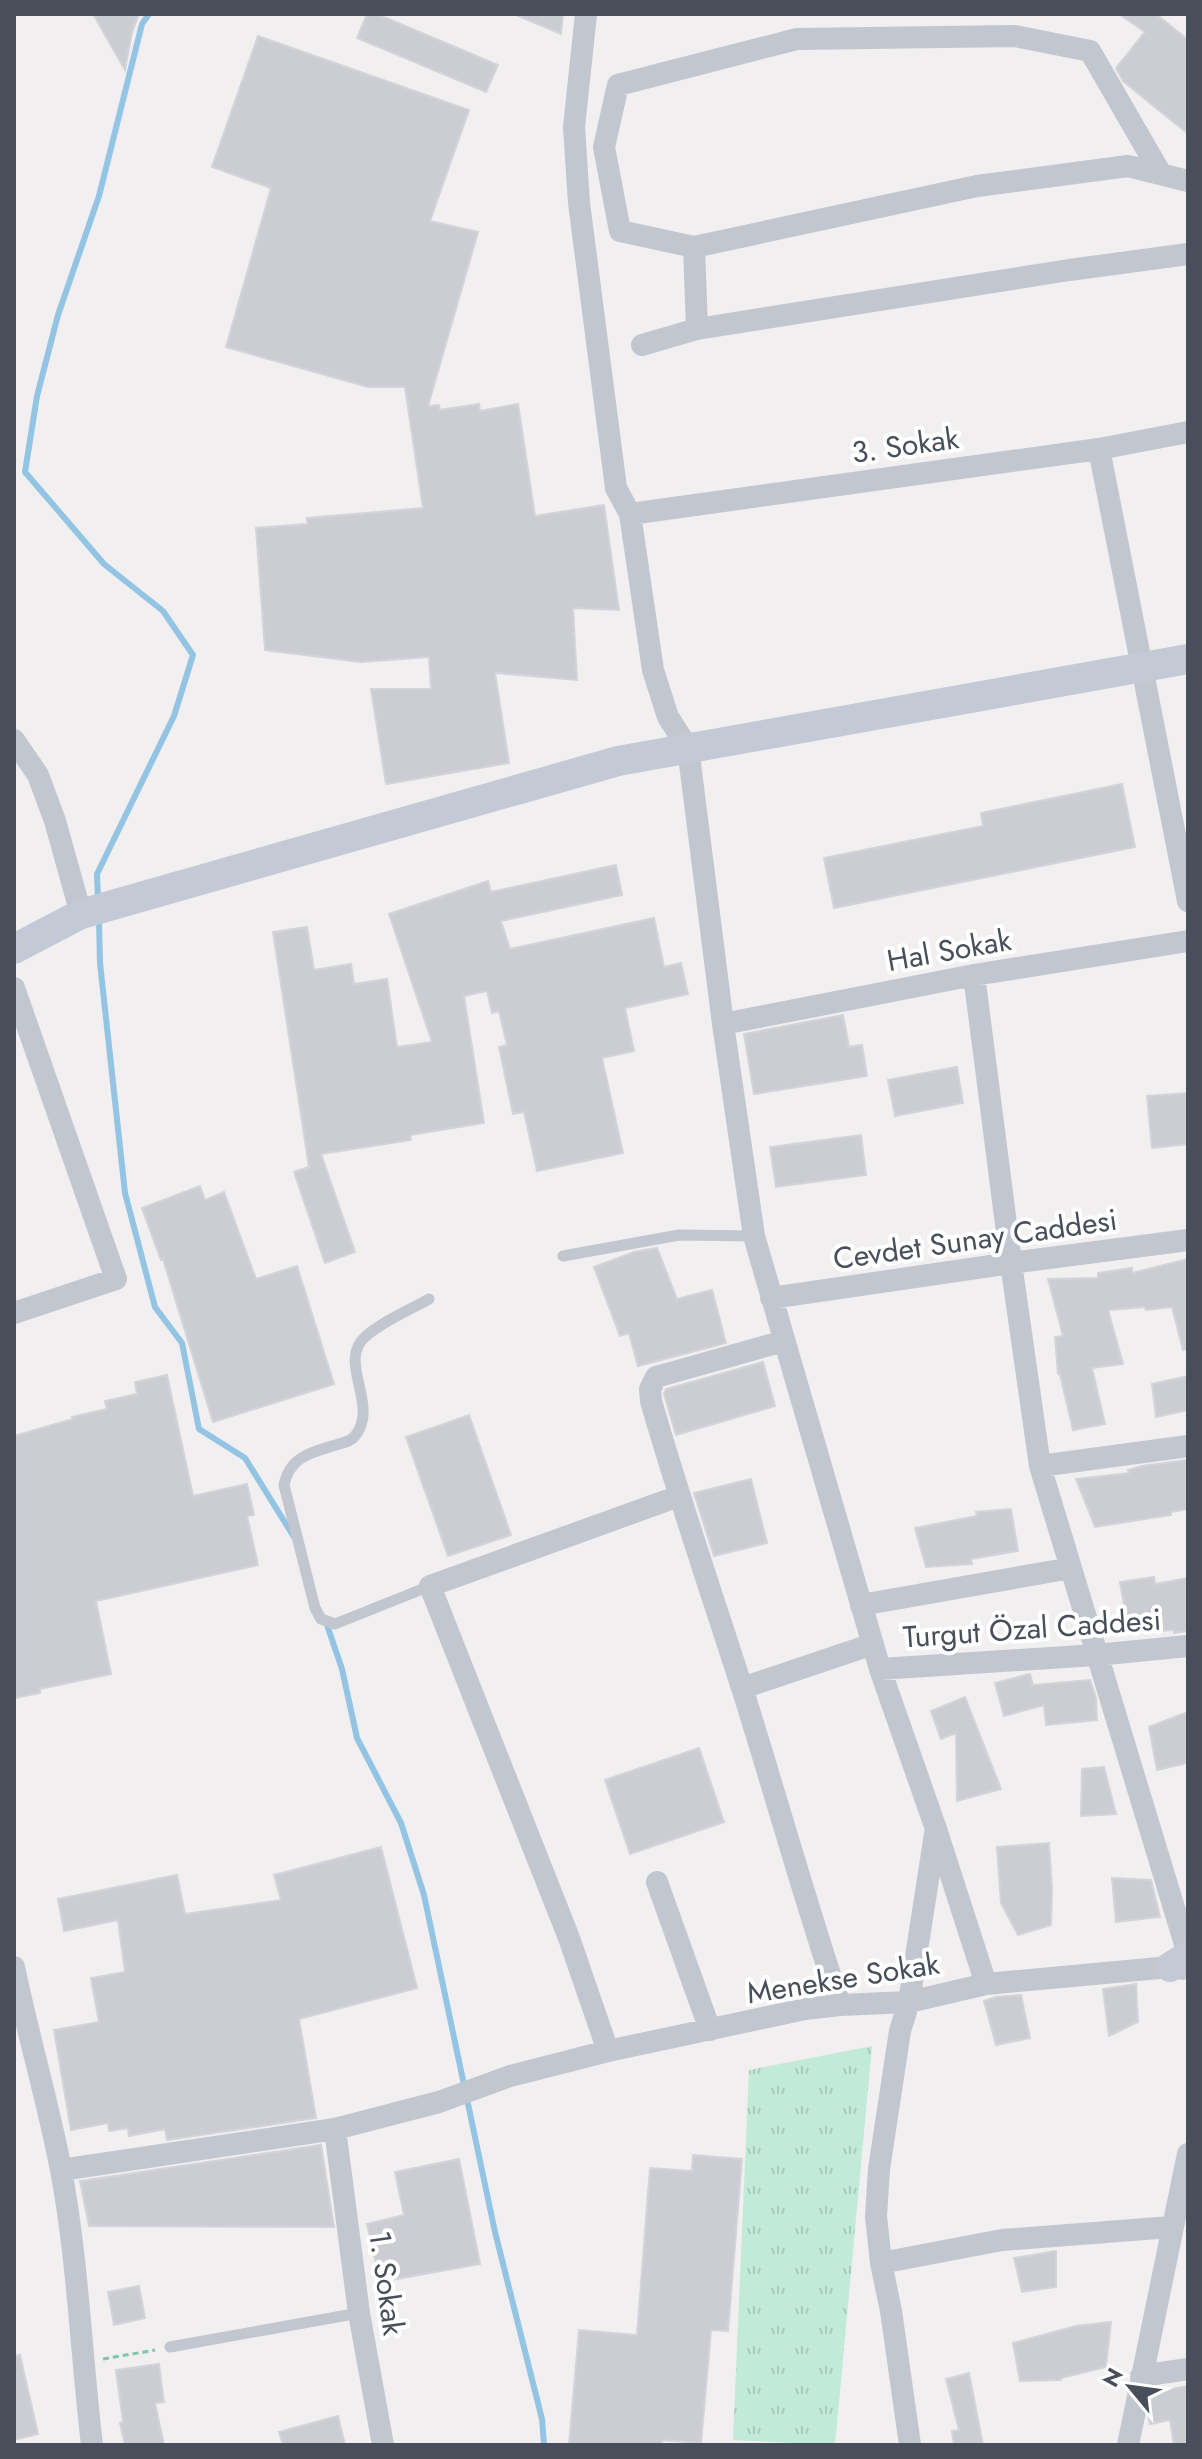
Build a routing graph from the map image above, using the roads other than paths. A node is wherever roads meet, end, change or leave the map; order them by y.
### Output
1 (586, 14) edge
2 (1161, 174) junction
3 (1188, 181) edge
4 (694, 247) junction
5 (1188, 254) edge
6 (697, 329) junction
7 (642, 345) dead end
8 (1188, 432) edge
9 (1099, 449) junction
10 (630, 514) junction
11 (1188, 659) edge
12 (1143, 667) junction
13 (14, 740) edge
14 (688, 748) junction
15 (1188, 901) edge
16 (81, 914) junction
17 (1188, 941) edge
18 (14, 949) edge
19 (974, 975) junction
20 (14, 988) edge
21 (723, 1024) junction
22 (754, 1236) junction
23 (1188, 1240) edge
24 (563, 1256) dead end
25 (1011, 1263) junction
26 (771, 1298) junction
27 (429, 1299) dead end
28 (14, 1313) edge
29 (784, 1341) junction
30 (1188, 1446) edge
31 (1040, 1466) junction
32 (679, 1496) junction
33 (1071, 1568) junction
34 (430, 1586) junction
35 (861, 1605) junction
36 (873, 1644) junction
37 (1188, 1646) edge
38 (1096, 1655) junction
39 (880, 1669) junction
40 (742, 1688) junction
41 (936, 1829) junction
42 (657, 1882) dead end
43 (1184, 1962) edge
44 (14, 1967) edge
45 (986, 1984) junction
46 (909, 2002) junction
47 (840, 2005) junction
48 (710, 2030) junction
49 (608, 2051) junction
50 (335, 2129) junction
51 (1188, 2154) edge
52 (61, 2170) junction
53 (1171, 2227) junction
54 (881, 2263) junction
55 (359, 2313) junction
56 (170, 2347) road end
57 (1188, 2369) edge
58 (1141, 2376) junction
59 (92, 2445) edge
60 (383, 2445) edge
61 (910, 2445) edge
62 (1128, 2445) edge

1 - 10 street
2 - 3 street
2 - 4 street
2 - 4 street
4 - 6 street
5 - 6 street
6 - 7 street
8 - 9 street, 3. Sokak
9 - 10 street, 3. Sokak
9 - 12 street
10 - 14 street
11 - 12 street
12 - 14 street
12 - 15 street
13 - 16 street
14 - 16 street
14 - 21 street
16 - 18 street
17 - 19 street, Hal Sokak
19 - 21 street, Hal Sokak
19 - 25 street
20 - 28 street
21 - 22 street
22 - 24 lane
22 - 26 street
23 - 25 street, Cevdet Sunay Caddesi
25 - 26 street, Cevdet Sunay Caddesi
25 - 31 street
26 - 29 street
27 - 34 lane
29 - 32 street
29 - 35 street
30 - 31 street
31 - 33 street
32 - 34 street
32 - 40 street
33 - 35 street
33 - 38 street
34 - 49 street
35 - 36 street
36 - 39 street
36 - 40 street
37 - 38 street, Turgut Özal Caddesi
38 - 39 street, Turgut Özal Caddesi
38 - 43 street
39 - 41 street
40 - 47 street
41 - 45 street
41 - 46 street
42 - 48 street
43 - 45 street, Menekse Sokak
44 - 52 street
45 - 46 street, Menekse Sokak
46 - 47 street, Menekse Sokak
46 - 54 street
47 - 48 street, Menekse Sokak
48 - 49 street, Menekse Sokak
49 - 50 street, Menekse Sokak
50 - 52 street, Menekse Sokak
50 - 55 street, 1. Sokak
51 - 53 street
52 - 59 street
53 - 54 street
53 - 58 street
54 - 61 street
55 - 56 lane
55 - 60 street, 1. Sokak
57 - 58 street
58 - 62 street

